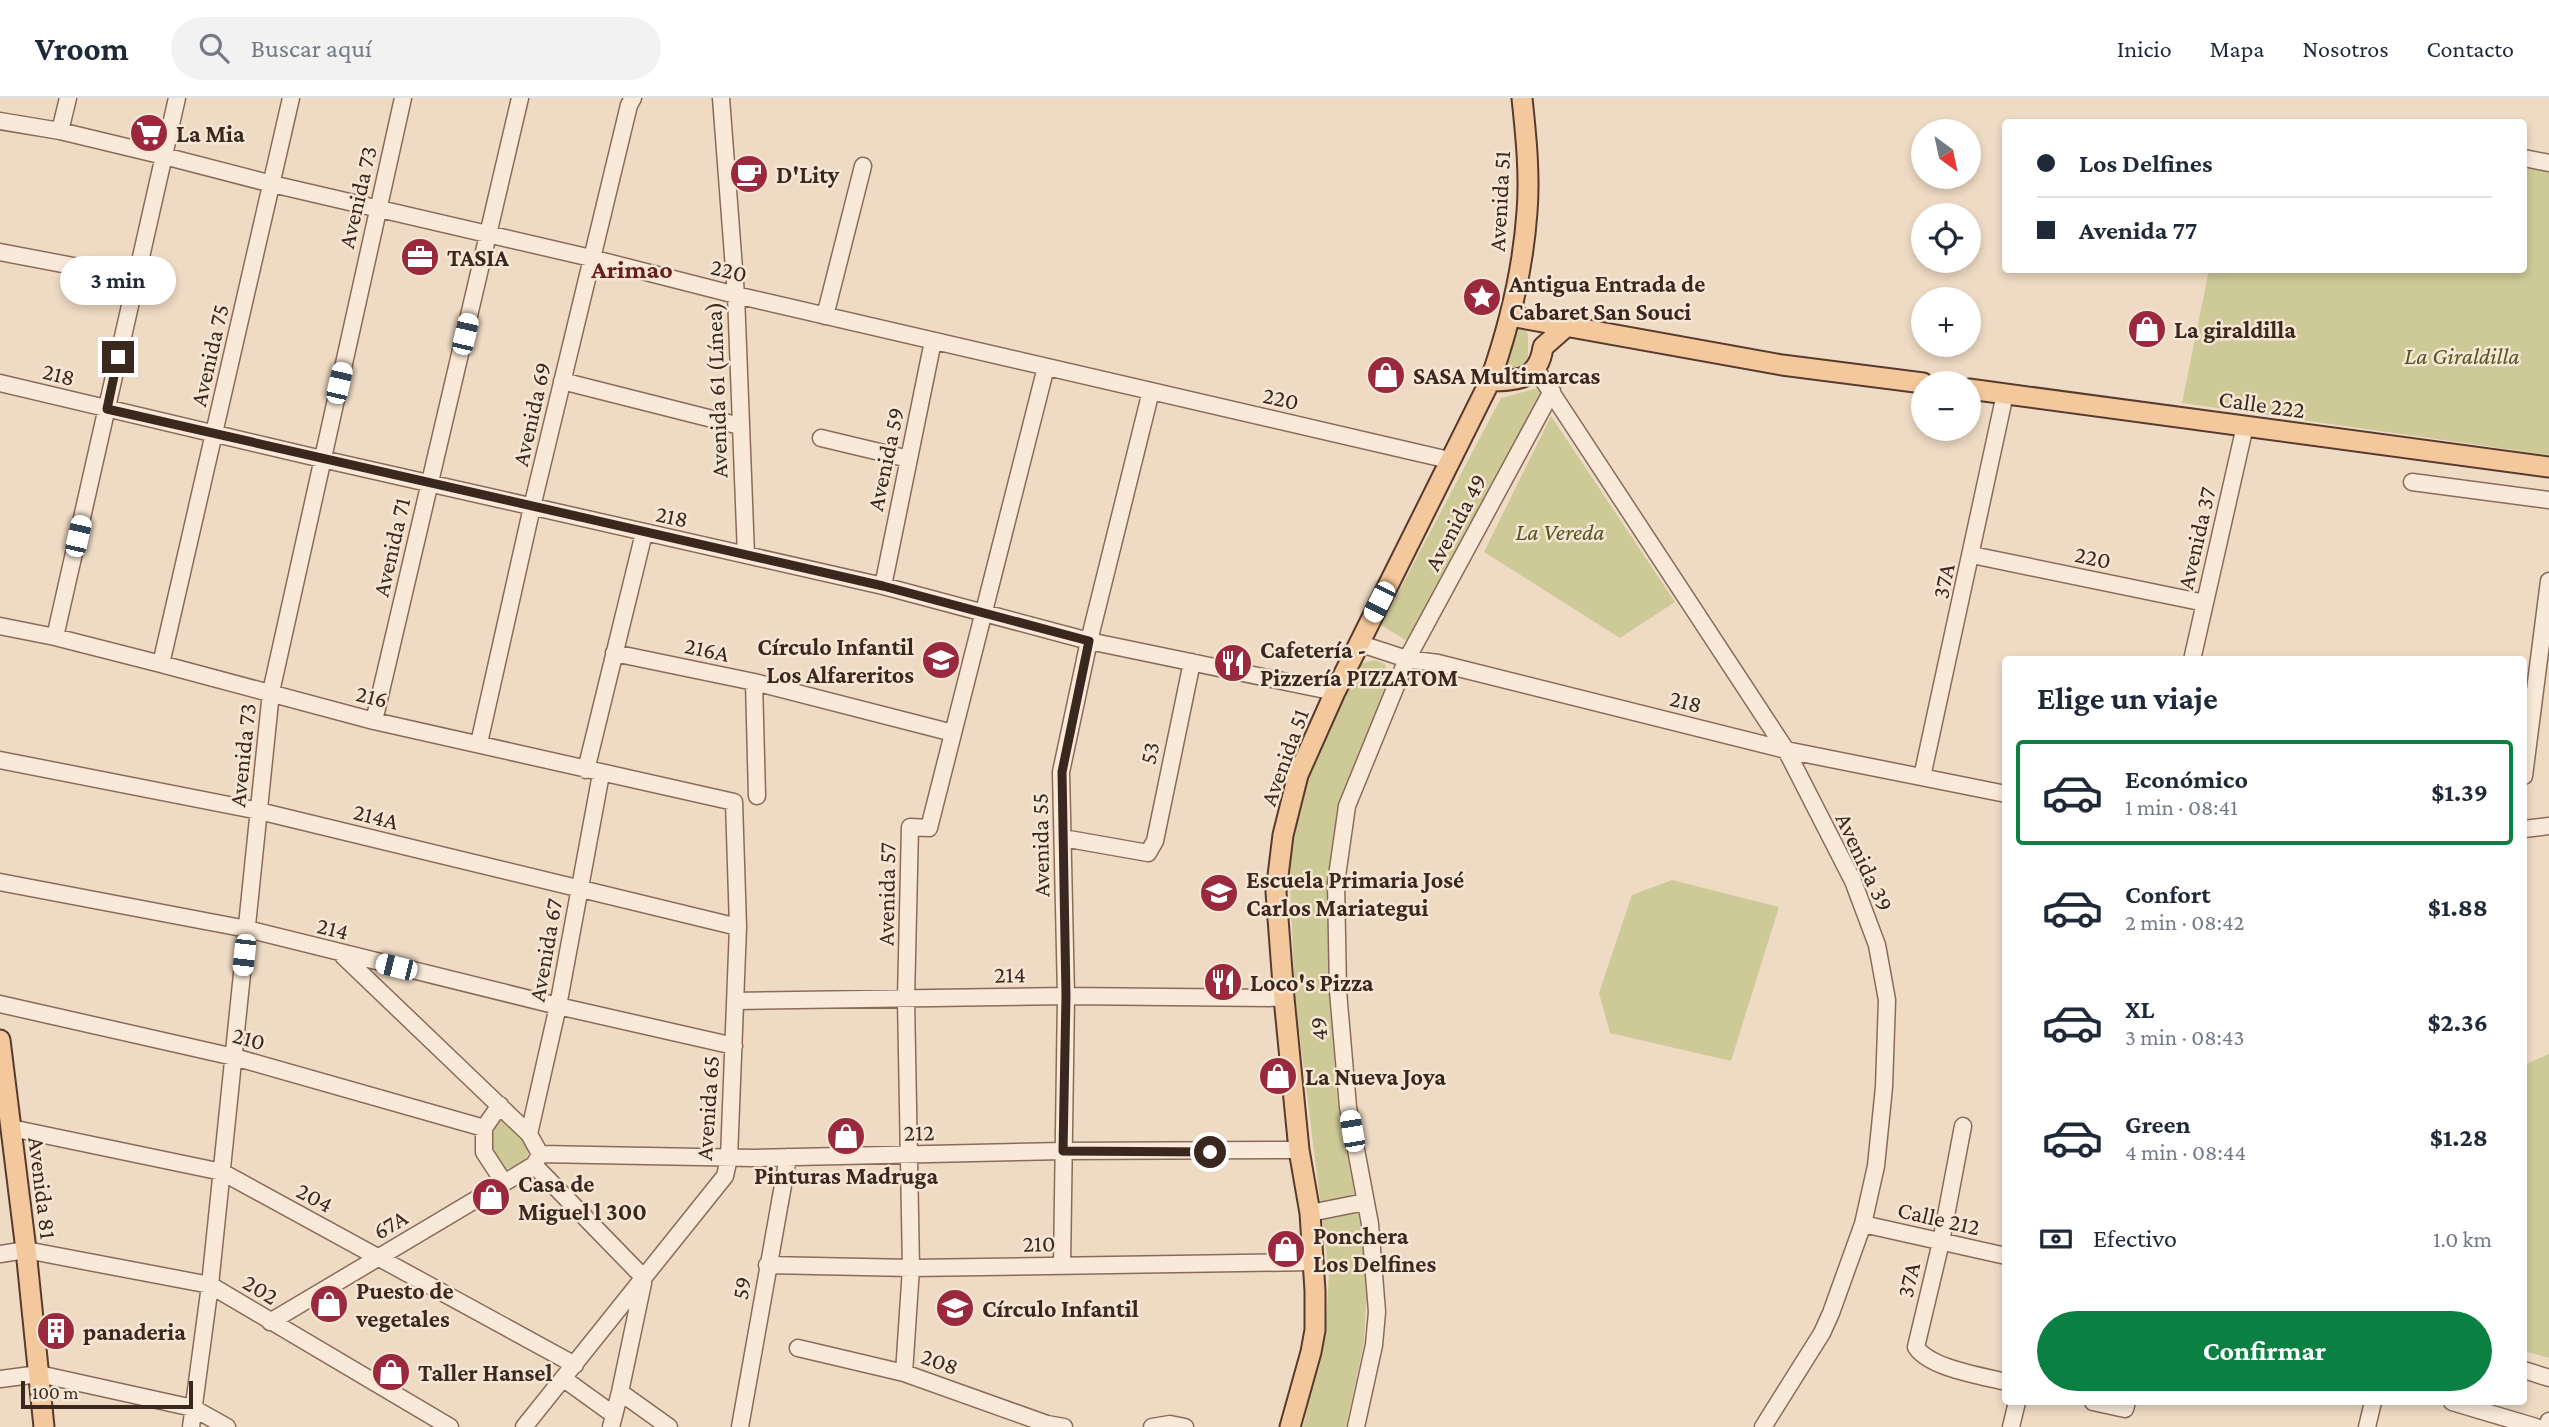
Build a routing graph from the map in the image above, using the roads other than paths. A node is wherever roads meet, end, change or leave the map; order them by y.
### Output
1 (68, 98) edge
2 (177, 98) edge
3 (292, 98) edge
4 (403, 98) edge
5 (520, 98) edge
6 (633, 98) edge
7 (721, 98) edge
8 (1522, 98) edge
9 (0, 121) edge
10 (60, 131) junction
11 (164, 156) junction
12 (2527, 159) edge
13 (2549, 163) edge
14 (863, 166) dead end
15 (272, 184) junction
16 (377, 207) junction
17 (488, 234) junction
18 (0, 252) edge
19 (591, 258) junction
20 (136, 278) junction
21 (736, 295) junction
22 (825, 316) junction
23 (1510, 316) junction
24 (1530, 318) junction
25 (1568, 325) junction
26 (933, 341) junction
27 (1543, 347) junction
28 (1046, 367) junction
29 (1536, 369) junction
30 (1911, 381) edge
31 (562, 382) junction
32 (1490, 382) junction
33 (0, 383) edge
34 (1151, 391) junction
35 (1552, 391) junction
36 (1981, 391) edge
37 (2005, 394) junction
38 (107, 409) junction
39 (740, 426) junction
40 (2245, 426) junction
41 (214, 433) junction
42 (821, 438) dead end
43 (322, 459) junction
44 (909, 459) junction
45 (1449, 460) junction
46 (2549, 467) edge
47 (2412, 482) dead end
48 (430, 484) junction
49 (2549, 499) edge
50 (532, 507) junction
51 (644, 533) junction
52 (746, 555) junction
53 (1972, 555) junction
54 (2549, 581) edge
55 (883, 586) junction
56 (2205, 603) junction
57 (983, 612) junction
58 (0, 626) edge
59 (55, 637) junction
60 (1089, 641) junction
61 (1358, 643) junction
62 (614, 653) junction
63 (2193, 656) edge
64 (1407, 659) junction
65 (1192, 662) junction
66 (161, 664) junction
67 (1400, 675) joint
68 (754, 682) junction
69 (271, 692) junction
70 (1335, 692) junction
71 (374, 721) junction
72 (953, 733) junction
73 (479, 743) junction
74 (1786, 750) junction
75 (2527, 753) edge
76 (0, 760) edge
77 (594, 772) junction
78 (1922, 777) junction
79 (2002, 793) edge
80 (757, 796) dead end
81 (734, 802) joint
82 (259, 811) junction
83 (2549, 826) edge
84 (2527, 829) edge
85 (1063, 838) junction
86 (0, 882) edge
87 (579, 889) junction
88 (738, 927) junction
89 (247, 929) junction
90 (341, 954) junction
91 (1066, 996) junction
92 (1284, 998) junction
93 (906, 999) junction
94 (736, 1000) junction
95 (0, 1004) edge
96 (558, 1006) junction
97 (0, 1040) edge
98 (734, 1046) junction
99 (233, 1057) junction
100 (500, 1105) junction
101 (1963, 1126) dead end
102 (11, 1128) junction
103 (484, 1128) junction
104 (529, 1134) junction
105 (1300, 1150) junction
106 (1063, 1151) junction
107 (908, 1156) junction
108 (788, 1157) junction
109 (729, 1158) junction
110 (537, 1159) junction
111 (222, 1172) junction
112 (503, 1181) junction
113 (1365, 1202) junction
114 (1310, 1213) junction
115 (1863, 1224) junction
116 (1941, 1242) junction
117 (26, 1250) junction
118 (0, 1254) edge
119 (2002, 1255) edge
120 (379, 1257) junction
121 (1312, 1262) junction
122 (767, 1265) junction
123 (1062, 1265) junction
124 (911, 1268) junction
125 (643, 1278) junction
126 (210, 1285) junction
127 (270, 1322) junction
128 (798, 1348) dead end
129 (575, 1365) junction
130 (2527, 1371) edge
131 (904, 1373) junction
132 (39, 1374) junction
133 (2549, 1378) edge
134 (0, 1379) edge
135 (564, 1379) junction
136 (2002, 1381) edge
137 (620, 1392) junction
138 (2016, 1405) edge
139 (2107, 1405) edge
140 (2126, 1405) edge
141 (2372, 1405) edge
142 (2462, 1405) edge
143 (193, 1408) junction
144 (612, 1421) edge
145 (2549, 1421) edge
146 (44, 1427) edge
147 (191, 1427) edge
148 (227, 1427) edge
149 (450, 1427) edge
150 (524, 1427) edge
151 (668, 1427) edge
152 (740, 1427) edge
153 (1064, 1427) edge
154 (1152, 1427) edge
155 (1185, 1427) edge
156 (1290, 1427) edge
157 (1356, 1427) edge
158 (1763, 1427) edge
159 (2011, 1427) edge
160 (2367, 1427) edge
161 (2536, 1427) edge
162 (2547, 1427) edge

1 - 10 street
2 - 11 street
3 - 15 street, Avenida 75
4 - 16 street, Avenida 73
5 - 17 street, Avenida 71
6 - 19 street, Avenida 69
7 - 21 street, Avenida 61 (Línea)
8 - 23 main road, Avenida 51
9 - 10 street, 220
10 - 11 street, 220
11 - 15 street, 220
11 - 20 street
12 - 13 street
14 - 22 street
15 - 16 street, 220
15 - 41 street, Avenida 75
16 - 17 street, 220
16 - 43 street, Avenida 73
17 - 19 street, 220
17 - 48 street, Avenida 71
18 - 20 street
19 - 21 street, 220
19 - 31 street, Avenida 69
20 - 38 street
21 - 22 street, 220
21 - 39 street, Avenida 61 (Línea)
22 - 26 street, 220
23 - 24 main road
23 - 32 main road, Avenida 51
24 - 25 main road
24 - 27 main road
25 - 27 main road
25 - 30 main road
26 - 28 street, 220
26 - 44 street, Avenida 59
27 - 29 main road
28 - 34 street, 220
28 - 57 street, Avenida 57
29 - 32 main road
29 - 35 street, Avenida 39
31 - 39 street
31 - 50 street, Avenida 69
32 - 45 main road, Avenida 51
33 - 38 street, 218
34 - 45 street, 220
34 - 60 street, Avenida 55
35 - 64 street, Avenida 49
35 - 74 street, Avenida 39
36 - 37 main road, Calle 222
37 - 40 main road, Calle 222
37 - 53 street, 37A
38 - 41 street, 218
38 - 59 street
39 - 52 street, Avenida 61 (Línea)
40 - 46 main road, Calle 222
40 - 56 street, Avenida 37
41 - 43 street, 218
41 - 66 street, Avenida 75
42 - 44 street
43 - 48 street, 218
43 - 69 street, Avenida 73
44 - 55 street, Avenida 59
45 - 61 main road, Avenida 51
47 - 49 street
48 - 50 street, 218
48 - 71 street, Avenida 71
50 - 51 street, 218
50 - 73 street, Avenida 69
51 - 52 street, 218
51 - 62 street, Avenida 67
52 - 55 street, 218
53 - 56 street, 220
53 - 78 street, 37A
54 - 75 street
55 - 57 street, 218
56 - 63 street, Avenida 37
57 - 60 street, 218
57 - 72 street, Avenida 57
58 - 59 street, 216
59 - 66 street, 216
60 - 65 street, 218
60 - 85 street, Avenida 55
61 - 64 street, 218
61 - 70 main road, Avenida 51
62 - 68 street, 216A
62 - 77 street, Avenida 67
64 - 67 street, Avenida 49
64 - 74 street, 218
65 - 70 street, 218
65 - 85 street, 53
66 - 69 street, 216
67 - 113 street, 49
68 - 72 street, 216A
68 - 80 street
69 - 71 street, 216
69 - 82 street, Avenida 73
70 - 92 main road, Avenida 51
71 - 73 street, 216
72 - 93 street, Avenida 57
73 - 77 street, 216
74 - 78 street, 218
74 - 115 street, Avenida 39
76 - 82 street, 214A
77 - 81 street, 216
77 - 87 street, Avenida 67
78 - 79 street, 218
81 - 88 street, Avenida 65
82 - 87 street, 214A
82 - 89 street, Avenida 73
83 - 84 street
85 - 91 street, Avenida 55
86 - 89 street, 214
87 - 88 street, 214A
87 - 96 street, Avenida 67
88 - 94 street, Avenida 65
89 - 90 street, 214
89 - 99 street, Avenida 73
90 - 96 street, 214
90 - 100 street
91 - 92 street, 214
91 - 93 street, 214
91 - 106 street, Avenida 55
92 - 105 main road, Avenida 51
93 - 94 street, 214
93 - 107 street, Avenida 57
94 - 98 street, Avenida 65
95 - 99 street, 210
96 - 98 street, 214
96 - 104 street, Avenida 67
97 - 102 main road, Avenida 81
98 - 109 street, Avenida 65
99 - 103 street, 210
99 - 111 street, Avenida 73
100 - 103 street
100 - 104 street
101 - 116 street, 37A
102 - 111 street, 204
102 - 117 main road, Avenida 81
103 - 112 street
104 - 110 street
105 - 106 street, 212
105 - 114 main road, Avenida 51
106 - 107 street, 212
106 - 123 street, Avenida 55
107 - 108 street, 212
107 - 124 street, Avenida 57
108 - 109 street, 212
108 - 122 street, 59
109 - 110 street, 212
109 - 125 street, Avenida 65
110 - 112 street, 67A
110 - 125 street
111 - 120 street, 204
111 - 126 street, Avenida 73
112 - 120 street, 67A
113 - 114 street
113 - 157 street, 49
114 - 121 main road, Avenida 51
115 - 116 street, Calle 212
115 - 158 street, Avenida 39
116 - 119 street, Calle 212
116 - 136 street, 37A
117 - 118 street, 202
117 - 126 street, 202
117 - 132 main road, Avenida 81
120 - 127 street, 67A
120 - 129 street, 204
121 - 123 street, 210
121 - 156 main road, Avenida 51
122 - 124 street, 210
122 - 152 street, 59
123 - 124 street, 210
124 - 131 street, Avenida 57
125 - 129 street
125 - 137 street, Avenida 65
126 - 127 street, 202
126 - 143 street, Avenida 73
127 - 149 street, 202
128 - 131 street, 208
129 - 135 street
130 - 133 street
131 - 153 street, 208
132 - 134 street
132 - 143 street
132 - 146 main road, Avenida 81
135 - 144 street
135 - 150 street
137 - 144 street, Avenida 65
137 - 151 street
138 - 159 street
139 - 140 street
141 - 160 street
142 - 161 street
143 - 147 street, Avenida 73
143 - 148 street
145 - 162 street
154 - 155 street

